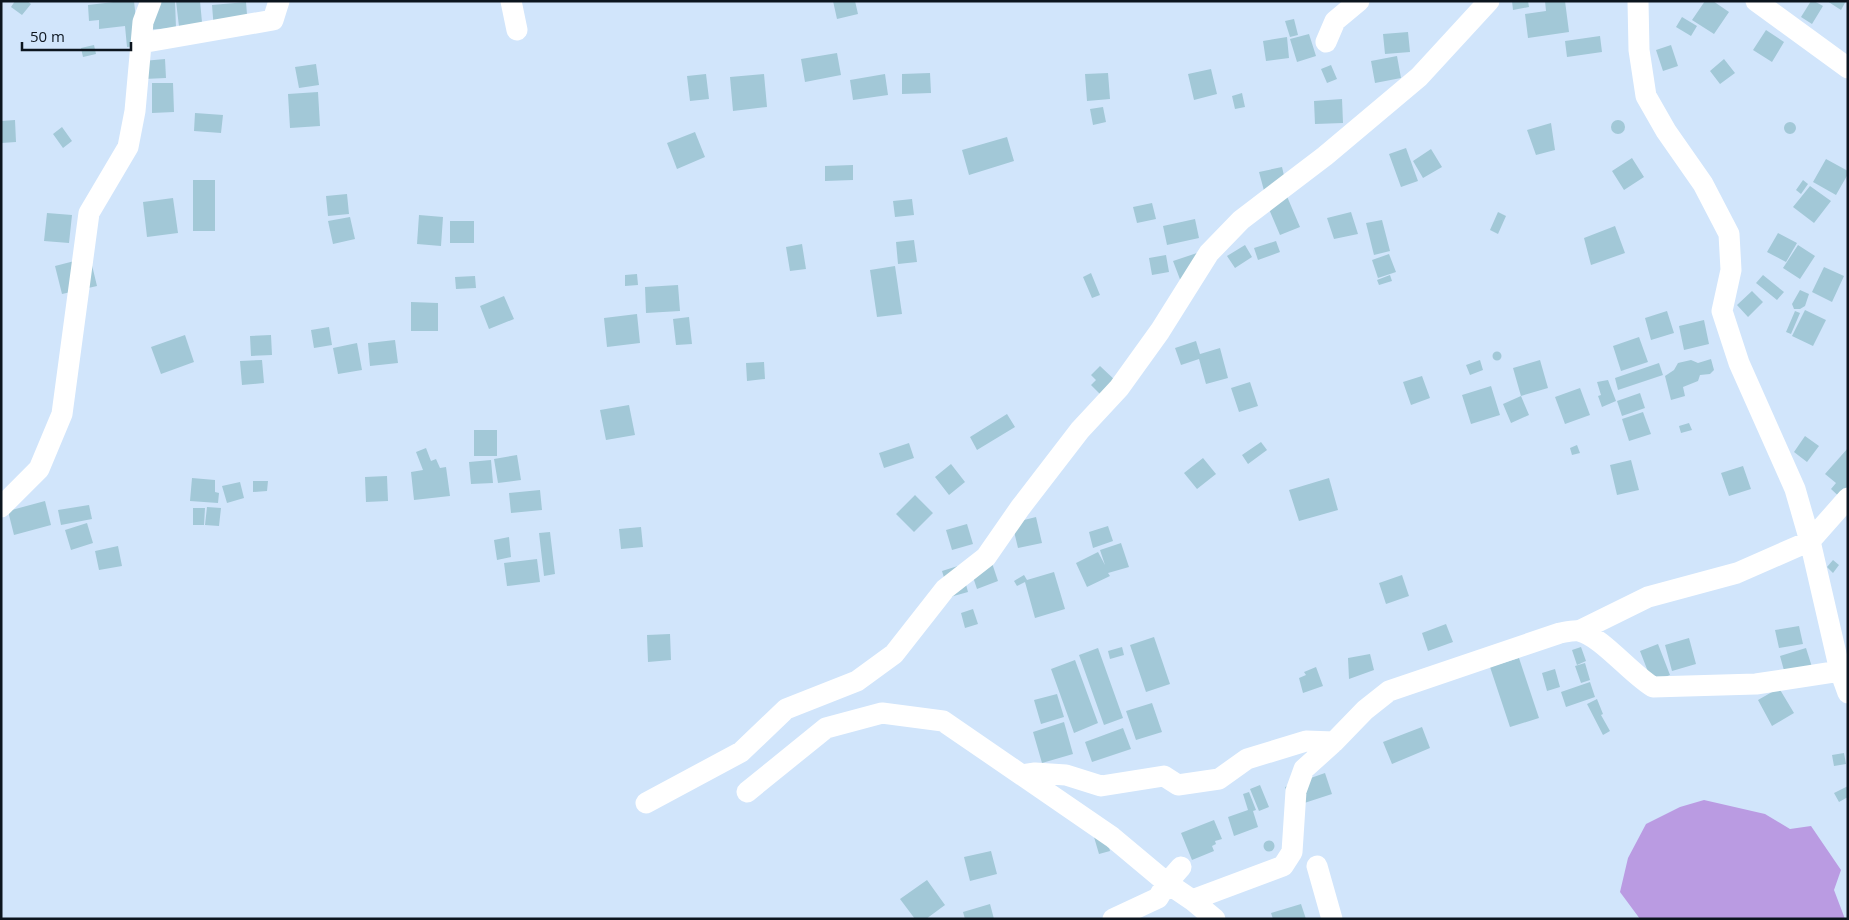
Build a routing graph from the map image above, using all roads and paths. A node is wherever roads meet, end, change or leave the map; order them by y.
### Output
1 (132, 1) edge
2 (151, 1) edge
3 (279, 1) edge
4 (511, 1) edge
5 (1359, 1) edge
6 (1489, 1) edge
7 (1638, 1) edge
8 (1756, 1) edge
9 (143, 22) junction
10 (517, 30) dead end
11 (1326, 42) dead end
12 (141, 43) junction
13 (1848, 68) edge
14 (1848, 498) edge
15 (1, 507) edge
16 (1810, 542) junction
17 (1579, 631) junction
18 (1840, 671) junction
19 (1848, 693) edge
20 (1334, 742) junction
21 (1022, 775) junction
22 (747, 792) dead end
23 (646, 803) dead end
24 (1181, 866) dead end
25 (1316, 866) dead end
26 (1167, 883) junction
27 (1192, 900) junction
28 (1113, 919) edge
29 (1215, 919) edge
30 (1332, 919) edge

1 - 9 street
2 - 9 street
3 - 12 street
4 - 10 street
5 - 11 street
6 - 23 street
7 - 16 street
8 - 13 street
9 - 12 street
12 - 15 street
14 - 16 street
16 - 17 street
16 - 18 street
17 - 18 street
17 - 20 street
18 - 19 street
20 - 21 street
20 - 27 street
21 - 22 street
21 - 26 street
24 - 26 street
25 - 30 street
26 - 27 street
26 - 28 street
27 - 29 street

